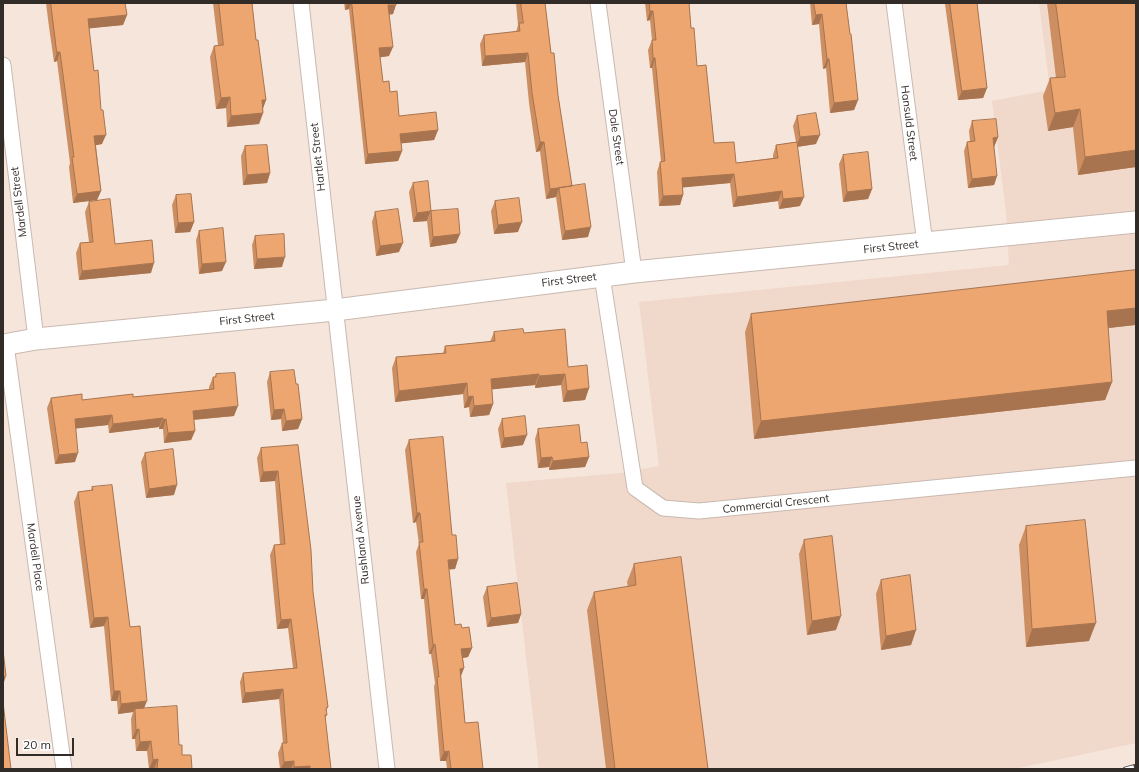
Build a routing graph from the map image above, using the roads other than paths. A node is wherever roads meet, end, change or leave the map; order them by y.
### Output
1 (301, 3) edge
2 (598, 3) edge
3 (894, 3) edge
4 (3, 65) edge
5 (1136, 222) edge
6 (925, 244) junction
7 (634, 272) junction
8 (602, 276) junction
9 (335, 310) junction
10 (36, 339) junction
11 (4, 345) edge
12 (1136, 468) edge
13 (64, 769) edge
14 (387, 769) edge

1 - 9 street, Hartlet Street
2 - 7 street, Dale Street
3 - 6 street, Hansuld Street
4 - 10 street, Mardell Street
5 - 6 street, First Street
6 - 7 street, First Street
7 - 8 street, First Street
8 - 9 street, First Street
8 - 12 street, Commercial Crescent
9 - 10 street, First Street
9 - 14 street, Rushland Avenue
10 - 11 street, First Street
11 - 13 street, Mardell Place

